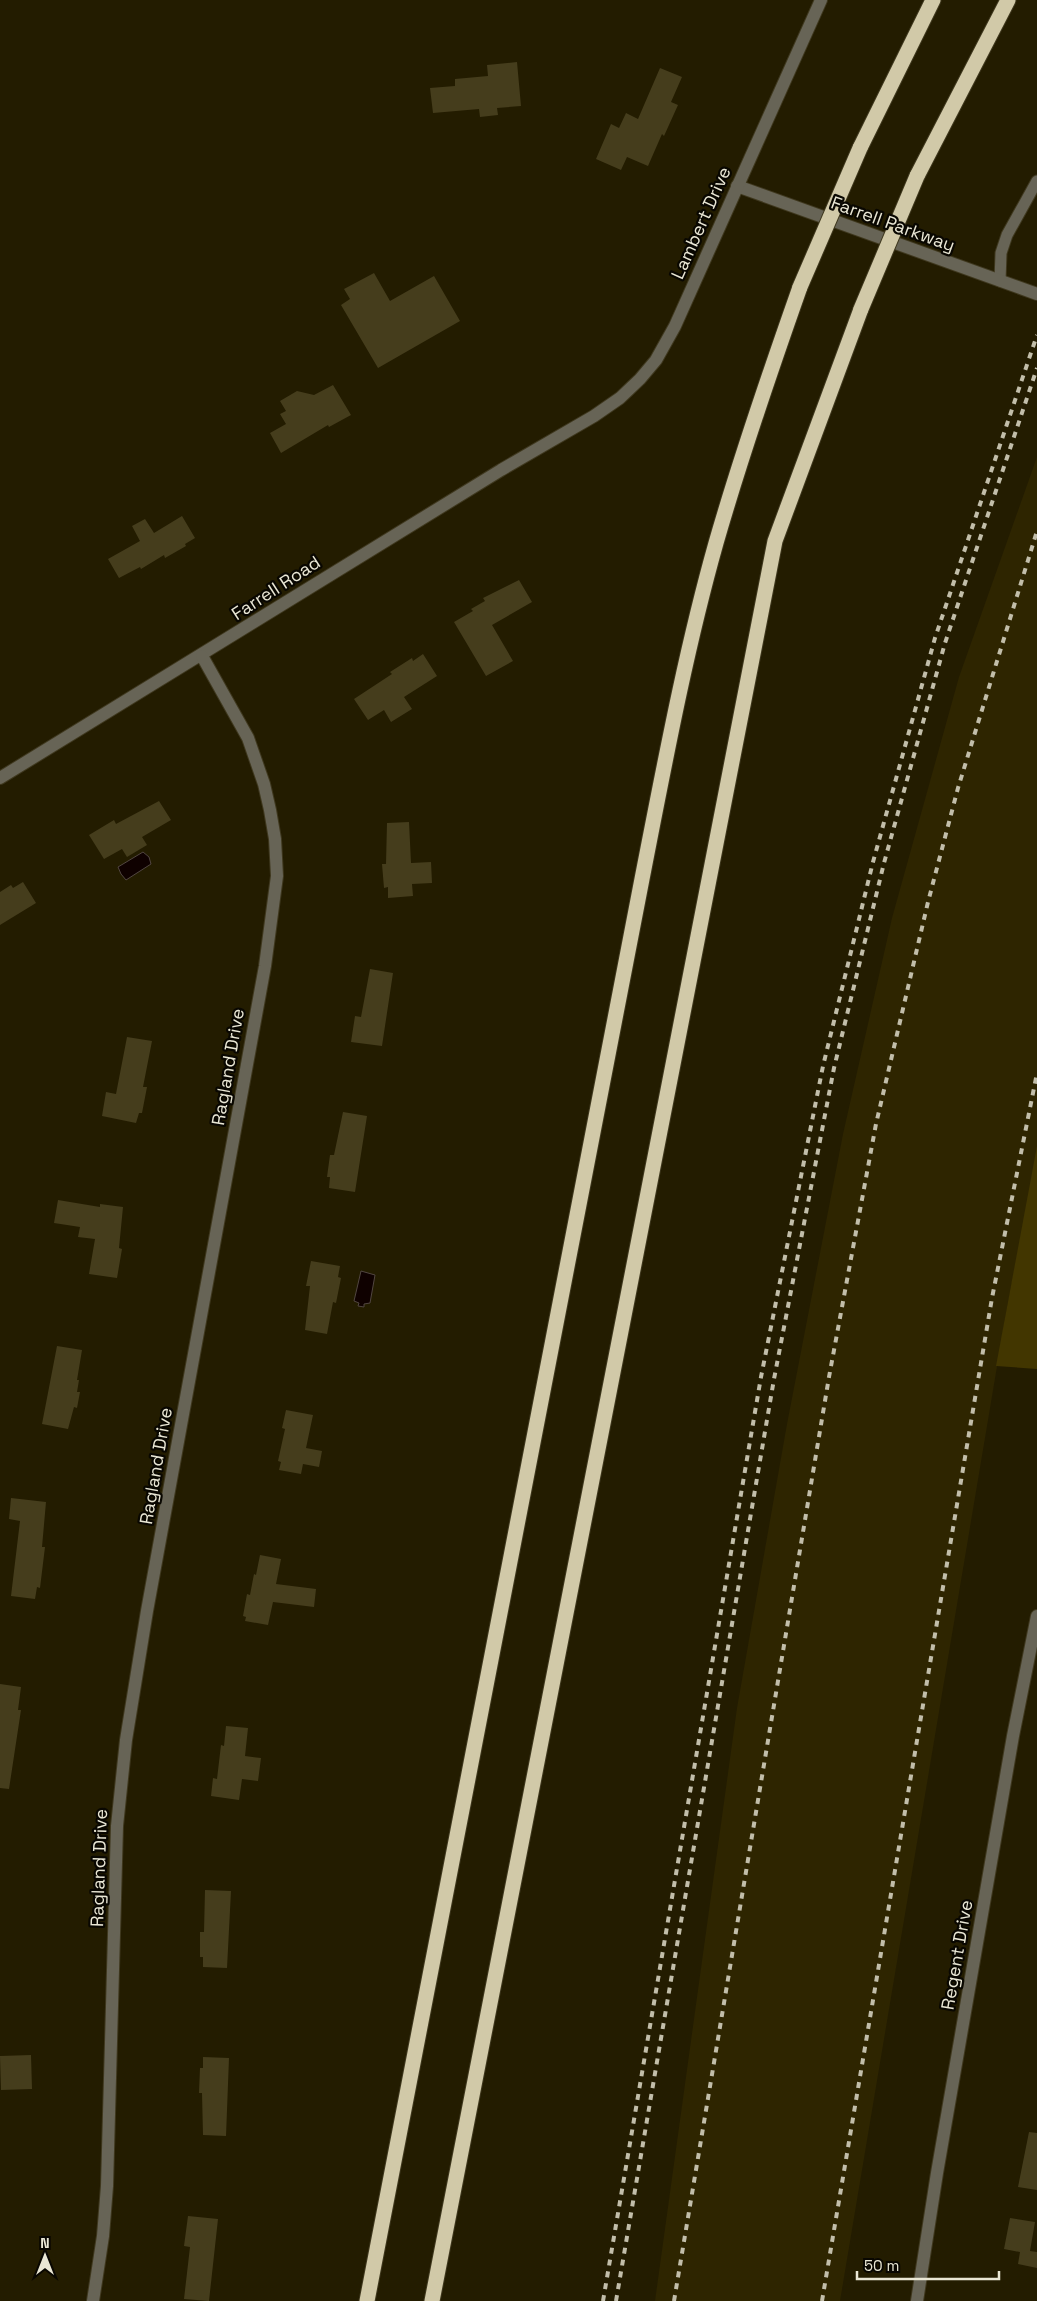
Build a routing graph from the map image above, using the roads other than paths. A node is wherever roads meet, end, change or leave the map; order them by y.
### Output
1 (821, 0) edge
2 (933, 0) edge
3 (1008, 0) edge
4 (1037, 181) edge
5 (737, 186) junction
6 (1000, 281) junction
7 (1037, 294) edge
8 (572, 429) joint
9 (202, 656) junction
10 (0, 778) edge
11 (1037, 1616) edge
12 (93, 2301) edge
13 (367, 2301) edge
14 (432, 2301) edge
15 (917, 2301) edge

1 - 5 street, Lambert Drive
2 - 13 highway, bridge
3 - 14 highway, bridge
4 - 6 lane
5 - 6 street, Farrell Parkway
5 - 8 street, Lambert Drive
6 - 7 street, Farrell Parkway
8 - 9 street, Farrell Road
9 - 10 street, Farrell Road
9 - 12 street, Ragland Drive
11 - 15 street, Regent Drive

